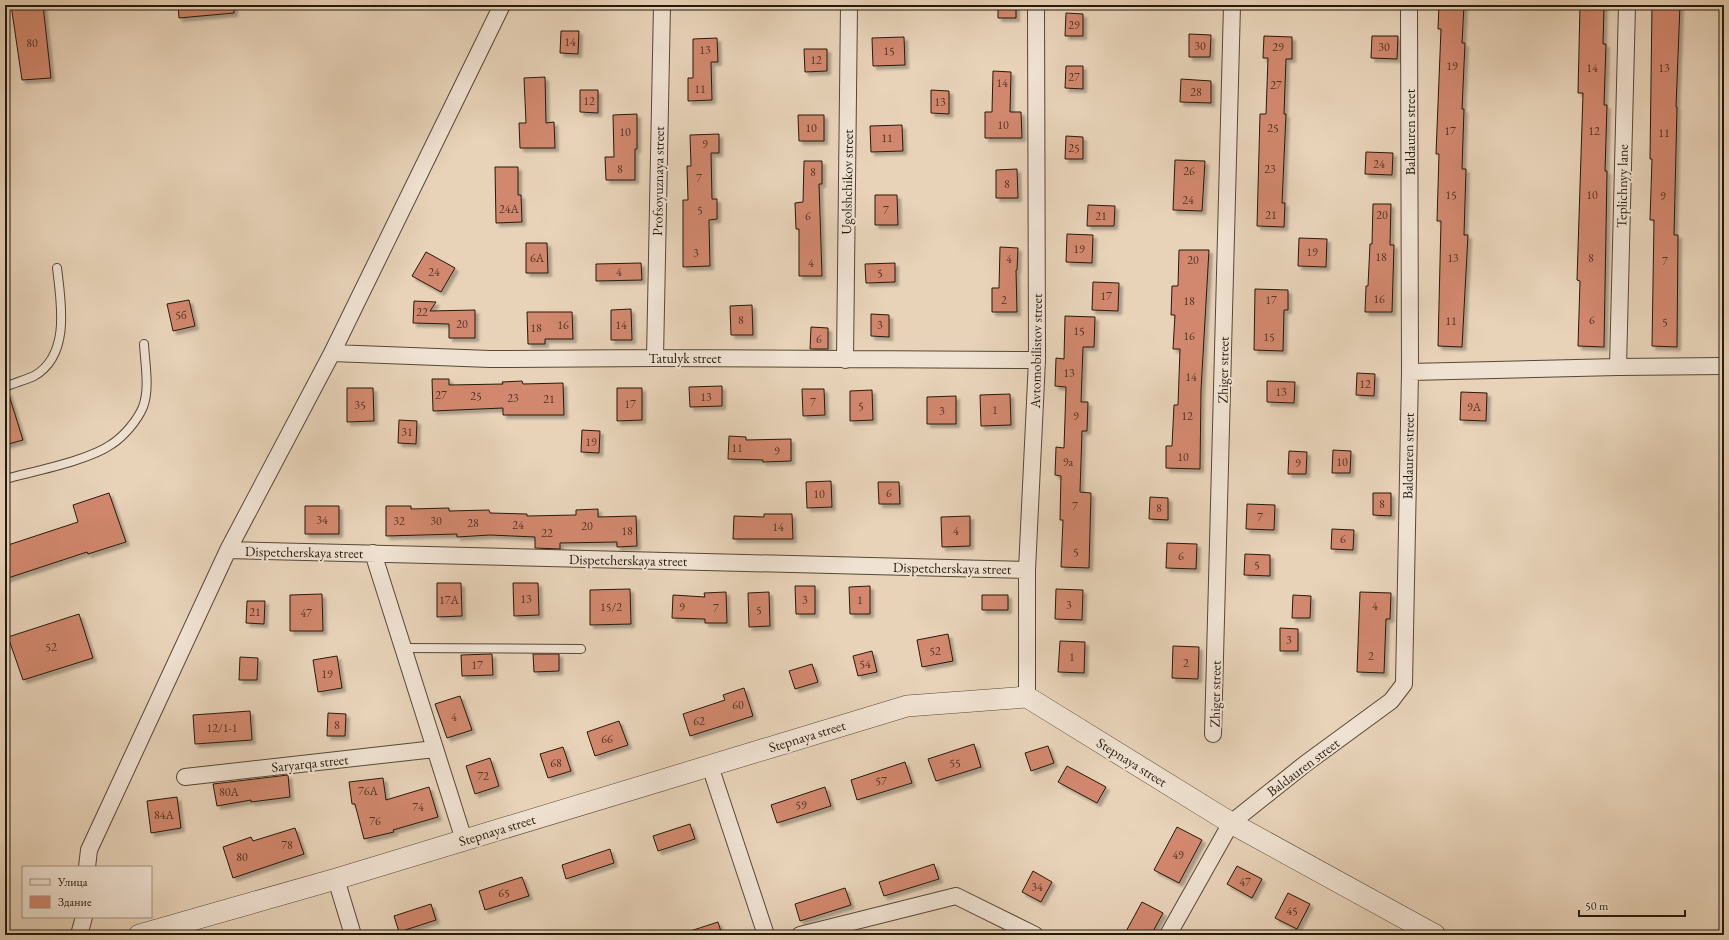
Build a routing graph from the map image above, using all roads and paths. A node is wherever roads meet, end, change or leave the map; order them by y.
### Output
1 (502, 5) edge
2 (662, 5) edge
3 (849, 5) edge
4 (1036, 5) edge
5 (1232, 5) edge
6 (1410, 5) edge
7 (1626, 5) edge
8 (57, 268) dead end
9 (144, 344) dead end
10 (332, 353) junction
11 (654, 358) junction
12 (845, 360) junction
13 (1037, 360) junction
14 (1724, 366) edge
15 (1618, 367) junction
16 (1410, 372) junction
17 (5, 387) edge
18 (5, 479) edge
19 (228, 550) junction
20 (373, 553) junction
21 (1027, 570) junction
22 (403, 648) junction
23 (581, 649) dead end
24 (1027, 697) junction
25 (1214, 734) dead end
26 (435, 749) junction
27 (710, 766) junction
28 (185, 777) dead end
29 (1231, 823) junction
30 (464, 840) junction
31 (87, 866) edge
32 (336, 879) junction
33 (84, 918) edge
34 (79, 935) edge
35 (139, 935) edge
36 (353, 935) edge
37 (766, 935) edge
38 (800, 935) edge
39 (1035, 935) edge
40 (1168, 935) edge
41 (1435, 935) edge

1 - 10 street
2 - 11 street, Profsoyuznaya street
3 - 12 street, Ugolshchikov street
4 - 13 street, Avtomobilistov street
5 - 25 street, Zhiger street
6 - 16 street, Baldauren street
7 - 15 street, Teplichnyy lane
8 - 17 lane
9 - 18 lane
10 - 11 street, Tatulyk street
10 - 19 street
11 - 12 street, Tatulyk street
12 - 13 street, Tatulyk street
13 - 21 street, Avtomobilistov street
14 - 15 street
15 - 16 street
16 - 29 street, Baldauren street
19 - 20 street, Dispetcherskaya street
19 - 31 street
20 - 21 street, Dispetcherskaya street
20 - 22 street
21 - 24 street, Avtomobilistov street
22 - 23 lane
22 - 26 street
24 - 27 street, Stepnaya street
24 - 29 street, Stepnaya street
26 - 28 street, Saryarqa street
26 - 30 street
27 - 30 street, Stepnaya street
27 - 37 street
29 - 40 street
29 - 41 street, Stepnaya street
30 - 32 street, Stepnaya street
32 - 35 street, Stepnaya street
32 - 36 street
33 - 34 street
38 - 39 street

